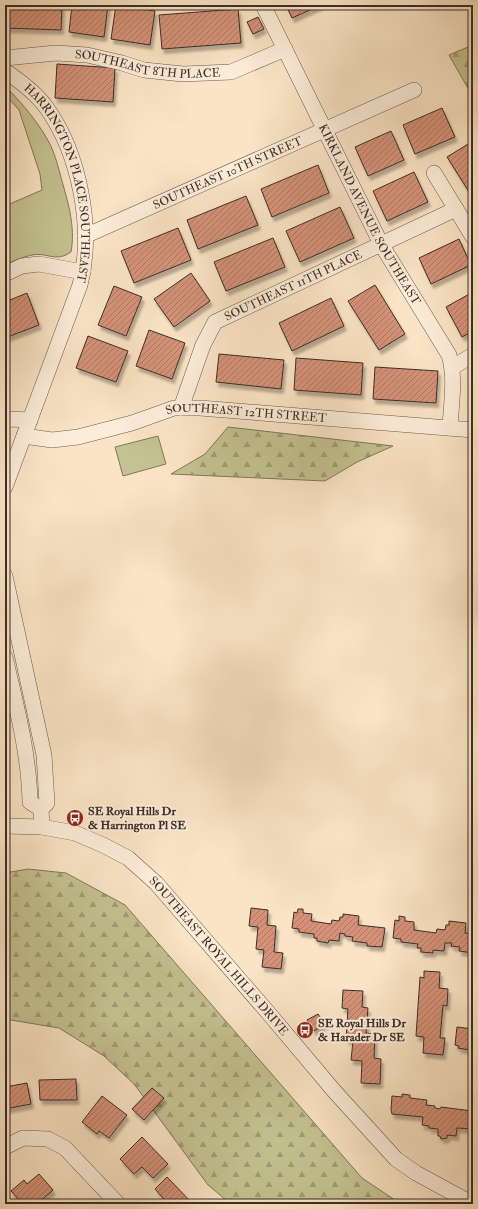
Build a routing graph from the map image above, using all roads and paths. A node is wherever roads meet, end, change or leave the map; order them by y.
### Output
1 (263, 5) edge
2 (285, 49) junction
3 (5, 58) edge
4 (5, 70) edge
5 (414, 90) dead end
6 (325, 130) junction
7 (434, 173) dead end
8 (456, 209) junction
9 (85, 236) junction
10 (473, 237) edge
11 (381, 244) junction
12 (83, 272) junction
13 (5, 274) edge
14 (473, 355) edge
15 (453, 367) junction
16 (181, 408) junction
17 (30, 420) junction
18 (5, 421) edge
19 (450, 428) junction
20 (473, 430) edge
21 (24, 436) junction
22 (5, 487) edge
23 (5, 576) edge
24 (5, 657) edge
25 (41, 809) junction
26 (5, 826) edge
27 (42, 827) junction
28 (5, 1148) edge
29 (118, 1204) edge
30 (473, 1204) edge

1 - 2 street, KIRKLAND AVENUE SOUTHEAST
2 - 3 street, SOUTHEAST 8TH PLACE
2 - 6 street, KIRKLAND AVENUE SOUTHEAST
4 - 9 street, HARRINGTON PLACE SOUTHEAST
5 - 6 street, SOUTHEAST 10TH STREET
6 - 9 street, SOUTHEAST 10TH STREET
6 - 11 street, KIRKLAND AVENUE SOUTHEAST
7 - 8 street
8 - 10 street
8 - 11 street, SOUTHEAST 11TH PLACE
9 - 12 street, HARRINGTON PLACE SOUTHEAST
11 - 15 street, KIRKLAND AVENUE SOUTHEAST
11 - 16 street, SOUTHEAST 11TH PLACE
12 - 13 street
12 - 17 street, HARRINGTON PLACE SOUTHEAST
14 - 15 street
15 - 19 street, KIRKLAND AVENUE SOUTHEAST
16 - 19 street, SOUTHEAST 12TH STREET
16 - 21 street, SOUTHEAST 12TH STREET
17 - 18 street
17 - 21 street, HARRINGTON PLACE SOUTHEAST
19 - 20 street, SOUTHEAST 12TH STREET
21 - 22 street, HARRINGTON PLACE SOUTHEAST
23 - 25 street
24 - 25 street
25 - 27 street
26 - 27 street, SOUTHEAST ROYAL HILLS DRIVE
27 - 30 street, SOUTHEAST ROYAL HILLS DRIVE
28 - 29 street

